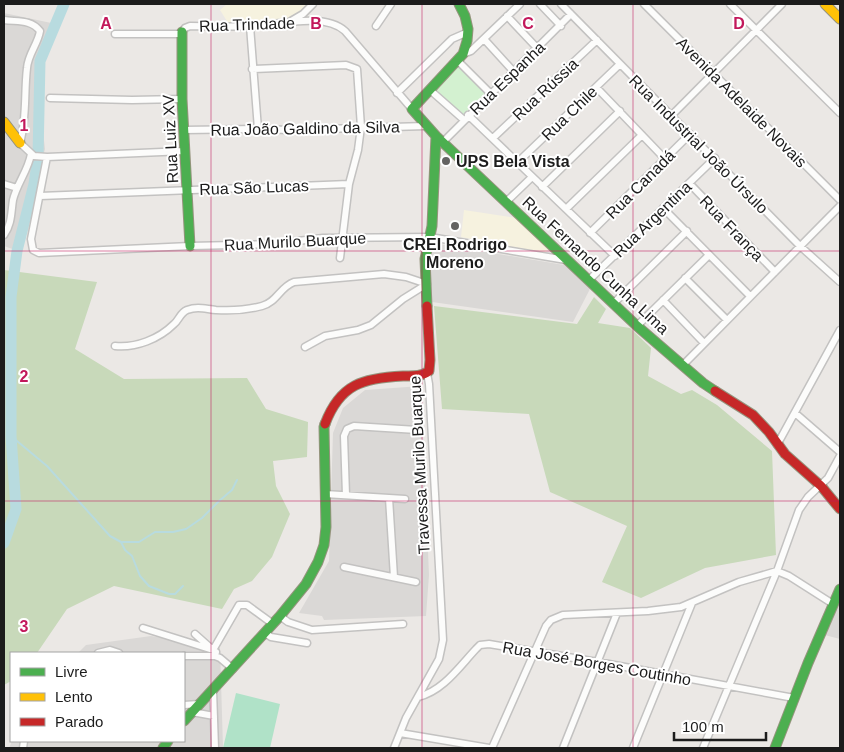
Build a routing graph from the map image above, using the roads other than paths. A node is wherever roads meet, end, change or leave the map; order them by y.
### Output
1 (312, 4) edge
2 (390, 4) edge
3 (459, 4) edge
4 (540, 4) edge
5 (561, 4) edge
6 (644, 4) edge
7 (730, 4) edge
8 (782, 4) edge
9 (825, 4) edge
10 (514, 5) edge
11 (571, 14) junction
12 (507, 16) junction
13 (840, 19) edge
14 (4, 20) edge
15 (290, 21) junction
16 (250, 26) junction
17 (376, 26) dead end
18 (561, 26) junction
19 (342, 29) joint
20 (756, 29) junction
21 (468, 32) junction
22 (182, 33) junction
23 (115, 34) dead end
24 (484, 39) junction
25 (597, 40) junction
26 (538, 49) junction
27 (460, 58) junction
28 (620, 64) junction
29 (252, 69) junction
30 (514, 72) junction
31 (713, 73) junction
32 (596, 87) junction
33 (430, 90) junction
34 (397, 93) junction
35 (491, 94) junction
36 (50, 98) dead end
37 (182, 99) junction
38 (412, 110) junction
39 (620, 111) junction
40 (840, 113) edge
41 (671, 116) junction
42 (466, 118) junction
43 (4, 122) edge
44 (426, 126) junction
45 (361, 127) junction
46 (258, 128) junction
47 (184, 130) junction
48 (690, 134) junction
49 (642, 135) junction
50 (493, 138) junction
51 (440, 139) junction
52 (20, 143) junction
53 (185, 150) junction
54 (33, 155) junction
55 (45, 157) junction
56 (715, 158) junction
57 (665, 159) junction
58 (517, 163) junction
59 (532, 177) junction
60 (689, 183) junction
61 (4, 184) edge
62 (348, 184) junction
63 (542, 186) junction
64 (17, 188) junction
65 (188, 190) junction
66 (40, 196) junction
67 (840, 200) edge
68 (506, 202) junction
69 (840, 206) edge
70 (664, 208) junction
71 (566, 209) junction
72 (687, 231) junction
73 (590, 233) junction
74 (4, 234) edge
75 (430, 236) junction
76 (341, 238) junction
77 (190, 246) junction
78 (800, 246) junction
79 (709, 255) junction
80 (614, 256) junction
81 (340, 258) dead end
82 (568, 260) junction
83 (774, 272) junction
84 (685, 278) junction
85 (589, 280) junction
86 (840, 282) edge
87 (427, 284) junction
88 (750, 296) junction
89 (664, 300) junction
90 (614, 304) junction
91 (727, 320) junction
92 (638, 326) junction
93 (840, 330) edge
94 (704, 343) junction
95 (115, 346) dead end
96 (305, 347) dead end
97 (683, 365) junction
98 (427, 373) junction
99 (795, 413) junction
100 (417, 430) dead end
101 (777, 444) junction
102 (840, 452) edge
103 (840, 456) edge
104 (821, 486) junction
105 (326, 494) junction
106 (346, 495) junction
107 (389, 498) junction
108 (405, 499) dead end
109 (840, 509) edge
110 (344, 566) dead end
111 (777, 571) junction
112 (394, 577) junction
113 (416, 582) dead end
114 (840, 589) edge
115 (692, 603) junction
116 (834, 604) junction
117 (617, 613) junction
118 (280, 616) junction
119 (272, 624) junction
120 (403, 624) dead end
121 (143, 628) dead end
122 (265, 633) junction
123 (196, 634) dead end
124 (307, 644) dead end
125 (102, 652) edge
126 (116, 652) edge
127 (535, 652) junction
128 (214, 653) junction
129 (185, 656) edge
130 (598, 662) junction
131 (233, 669) junction
132 (664, 674) junction
133 (728, 686) junction
134 (213, 690) junction
135 (418, 697) junction
136 (794, 698) junction
137 (200, 704) junction
138 (185, 705) edge
139 (192, 712) junction
140 (214, 716) junction
141 (185, 720) edge
142 (400, 733) junction
143 (215, 748) edge
144 (394, 748) edge
145 (491, 748) edge
146 (563, 748) edge
147 (633, 748) edge
148 (703, 748) edge
149 (775, 748) edge

1 - 15 street
2 - 17 street
3 - 21 street
4 - 18 street
5 - 11 street, Rua Industrial João Úrsulo
6 - 31 street, Avenida Adelaide Novais
7 - 20 street
8 - 20 street
9 - 13 street
10 - 12 street
11 - 18 street, Rua Espanha
11 - 25 street, Rua Industrial João Úrsulo
12 - 24 street
12 - 26 street
14 - 52 street
15 - 16 street, Rua Trindade
15 - 19 street, Rua Trindade
16 - 22 street, Rua Trindade
16 - 29 street
18 - 26 street, Rua Espanha
19 - 34 street, Rua Fernando Cunha Lima
20 - 31 street
20 - 40 street
21 - 27 street
21 - 34 street
22 - 23 street, Rua Trindade
22 - 37 street, Rua Luiz XV
24 - 27 street
24 - 30 street
25 - 28 street, Rua Industrial João Úrsulo
25 - 50 street, Rua Rússia
26 - 30 street, Rua Espanha
27 - 33 street
27 - 35 street
28 - 32 street, Rua Chile
28 - 41 street, Rua Industrial João Úrsulo
29 - 45 street
29 - 46 street
30 - 35 street, Rua Espanha
31 - 41 street
31 - 67 street, Avenida Adelaide Novais
32 - 39 street
32 - 58 street, Rua Chile
33 - 38 street
33 - 42 street
34 - 38 street, Rua Fernando Cunha Lima
35 - 42 street, Rua Espanha
36 - 37 street
37 - 47 street, Rua Luiz XV
38 - 44 street, Rua Fernando Cunha Lima
39 - 49 street
39 - 63 street
41 - 48 street, Rua Industrial João Úrsulo
42 - 50 street
42 - 51 street, Rua Espanha
43 - 52 street
44 - 45 street, Rua João Galdino da Silva
44 - 51 street, Rua Fernando Cunha Lima
45 - 46 street, Rua João Galdino da Silva
45 - 62 street
46 - 47 street, Rua João Galdino da Silva
47 - 53 street, Rua Luiz XV
48 - 56 street, Rua Industrial João Úrsulo
48 - 57 street, Rua Canadá
49 - 57 street
49 - 71 street
50 - 58 street
51 - 68 street, Rua Fernando Cunha Lima
51 - 75 street, Travessa Murilo Buarque
52 - 54 street
53 - 55 street
53 - 65 street, Rua Luiz XV
54 - 55 street
54 - 64 street
55 - 66 street
56 - 60 street, Rua Argentina
56 - 78 street, Rua Industrial João Úrsulo
57 - 73 street, Rua Canadá
58 - 59 street
59 - 63 street
59 - 68 street
60 - 70 street, Rua Argentina
60 - 83 street, Rua França
61 - 64 street
62 - 65 street, Rua São Lucas
62 - 76 street
63 - 71 street
64 - 74 street
65 - 66 street, Rua São Lucas
65 - 77 street, Rua Luiz XV
66 - 77 street, Rua Murilo Buarque
68 - 82 street, Rua Fernando Cunha Lima
69 - 78 street
70 - 72 street
70 - 80 street, Rua Argentina
71 - 73 street
72 - 79 street
72 - 90 street
73 - 80 street
75 - 76 street, Rua Murilo Buarque
75 - 82 street, Rua Murilo Buarque
75 - 87 street, Travessa Murilo Buarque
76 - 77 street, Rua Murilo Buarque
76 - 81 street
78 - 83 street
78 - 86 street, Rua Industrial João Úrsulo
79 - 84 street
79 - 88 street
80 - 85 street, Rua Argentina
82 - 85 street, Rua Fernando Cunha Lima
83 - 88 street
84 - 89 street
84 - 91 street
85 - 90 street, Rua Fernando Cunha Lima
87 - 95 street
87 - 96 street
87 - 98 street, Travessa Murilo Buarque
88 - 91 street
89 - 92 street
89 - 94 street
90 - 92 street, Rua Fernando Cunha Lima
91 - 94 street
92 - 97 street, Rua Fernando Cunha Lima
93 - 99 street
94 - 97 street
97 - 101 street, Rua Fernando Cunha Lima
98 - 105 street
98 - 135 street, Travessa Murilo Buarque
99 - 101 street
99 - 102 street
100 - 106 street
101 - 104 street, Rua Fernando Cunha Lima
103 - 104 street
104 - 109 street, Rua Fernando Cunha Lima
104 - 111 street
105 - 106 street
105 - 118 street
106 - 107 street
107 - 108 street
107 - 112 street
110 - 112 street
111 - 115 street
111 - 116 street
111 - 133 street
112 - 113 street
114 - 116 street
115 - 117 street
115 - 132 street
116 - 136 street
117 - 127 street
117 - 130 street
118 - 119 street
118 - 120 street
119 - 122 street
119 - 128 street
121 - 128 street
122 - 124 street
122 - 131 street
123 - 128 street
125 - 126 street
127 - 130 street, Rua José Borges Coutinho
127 - 135 street, Rua José Borges Coutinho
127 - 145 street
128 - 129 street
128 - 131 street
130 - 132 street, Rua José Borges Coutinho
130 - 146 street
131 - 134 street
132 - 133 street, Rua José Borges Coutinho
132 - 147 street
133 - 136 street, Rua José Borges Coutinho
133 - 148 street
134 - 137 street
134 - 140 street
135 - 142 street, Travessa Murilo Buarque
136 - 149 street
137 - 138 street
137 - 139 street
139 - 140 street
139 - 141 street
140 - 143 street
142 - 144 street, Travessa Murilo Buarque
142 - 145 street

